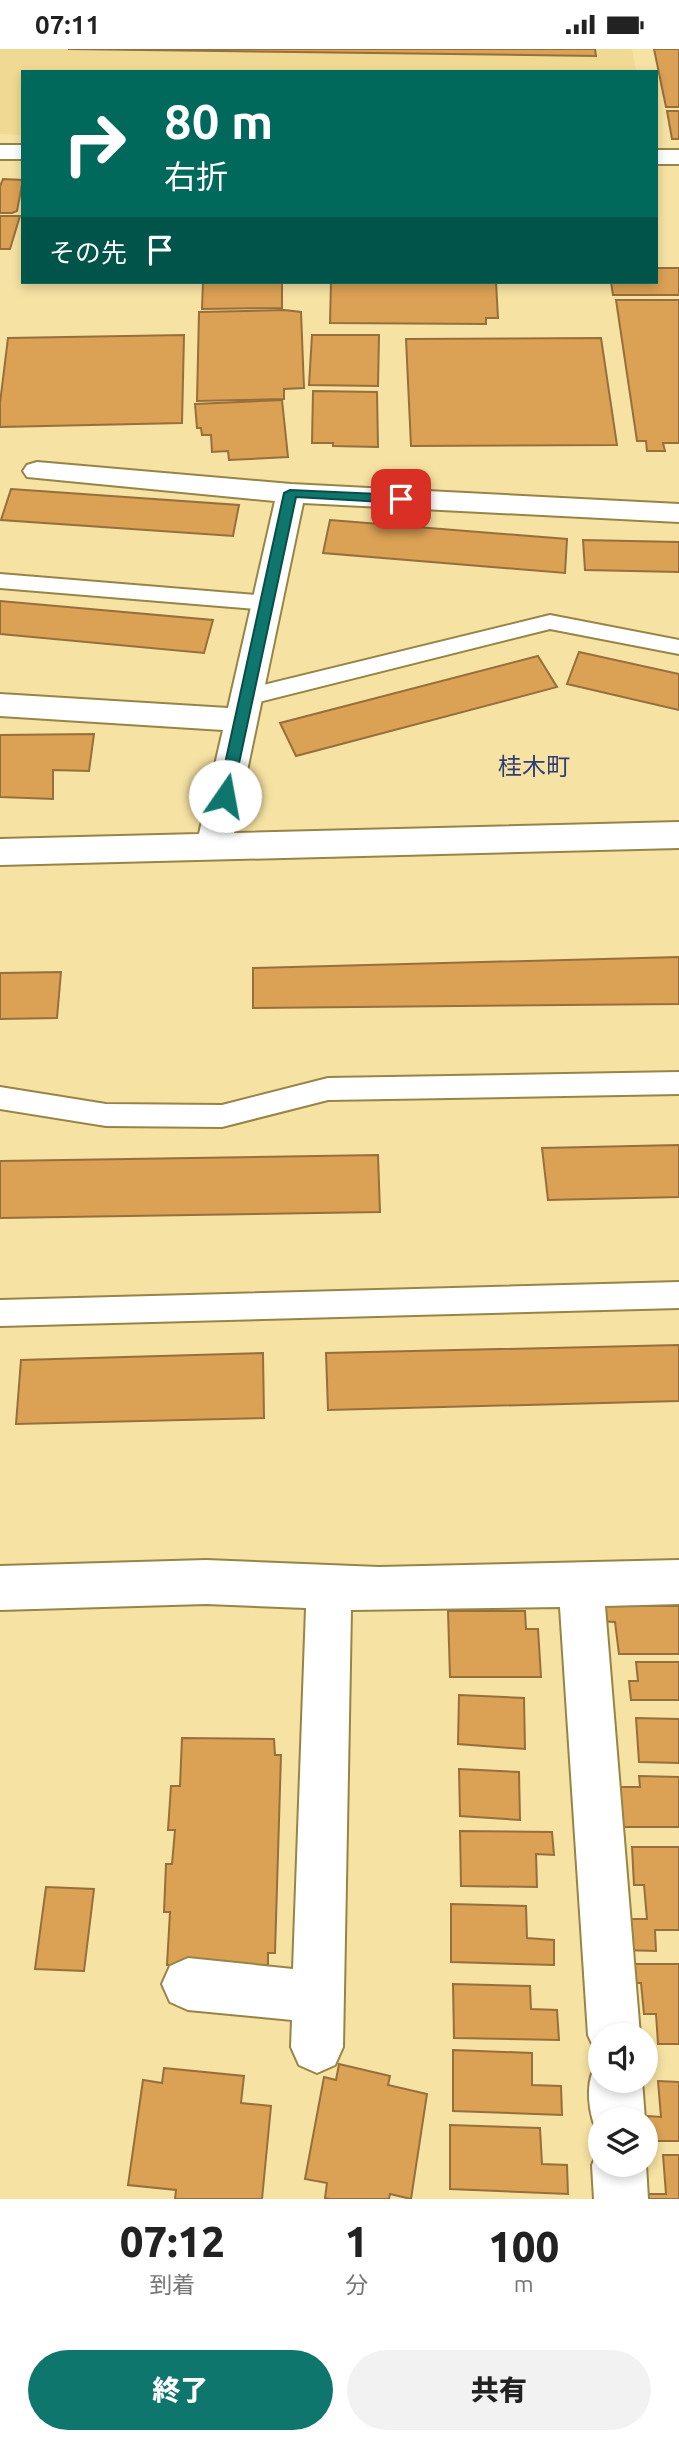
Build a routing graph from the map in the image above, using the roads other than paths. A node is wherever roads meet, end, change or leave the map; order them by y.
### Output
1 (0, 152) edge
2 (21, 152) edge
3 (658, 157) edge
4 (679, 157) edge
5 (37, 471) dead end
6 (290, 493) junction
7 (679, 513) edge
8 (0, 580) edge
9 (267, 603) junction
10 (679, 647) edge
11 (0, 705) edge
12 (244, 709) junction
13 (679, 835) edge
14 (214, 846) junction
15 (0, 852) edge
16 (679, 1083) edge
17 (0, 1098) edge
18 (679, 1295) edge
19 (0, 1313) edge
20 (679, 1583) edge
21 (581, 1584) junction
22 (329, 1587) junction
23 (0, 1588) edge
24 (188, 1984) dead end
25 (316, 1997) junction
26 (613, 2023) edge
27 (317, 2047) dead end
28 (620, 2177) edge
29 (621, 2199) edge

1 - 2 street
3 - 4 street
5 - 6 street
6 - 7 street
6 - 9 street
8 - 9 lane
9 - 12 street
10 - 12 lane
11 - 12 street
12 - 14 street
13 - 14 street
14 - 15 street
16 - 17 lane
18 - 19 lane
20 - 21 street
21 - 22 street
21 - 26 street
22 - 23 street
22 - 25 street
24 - 25 street
25 - 27 street
28 - 29 street

